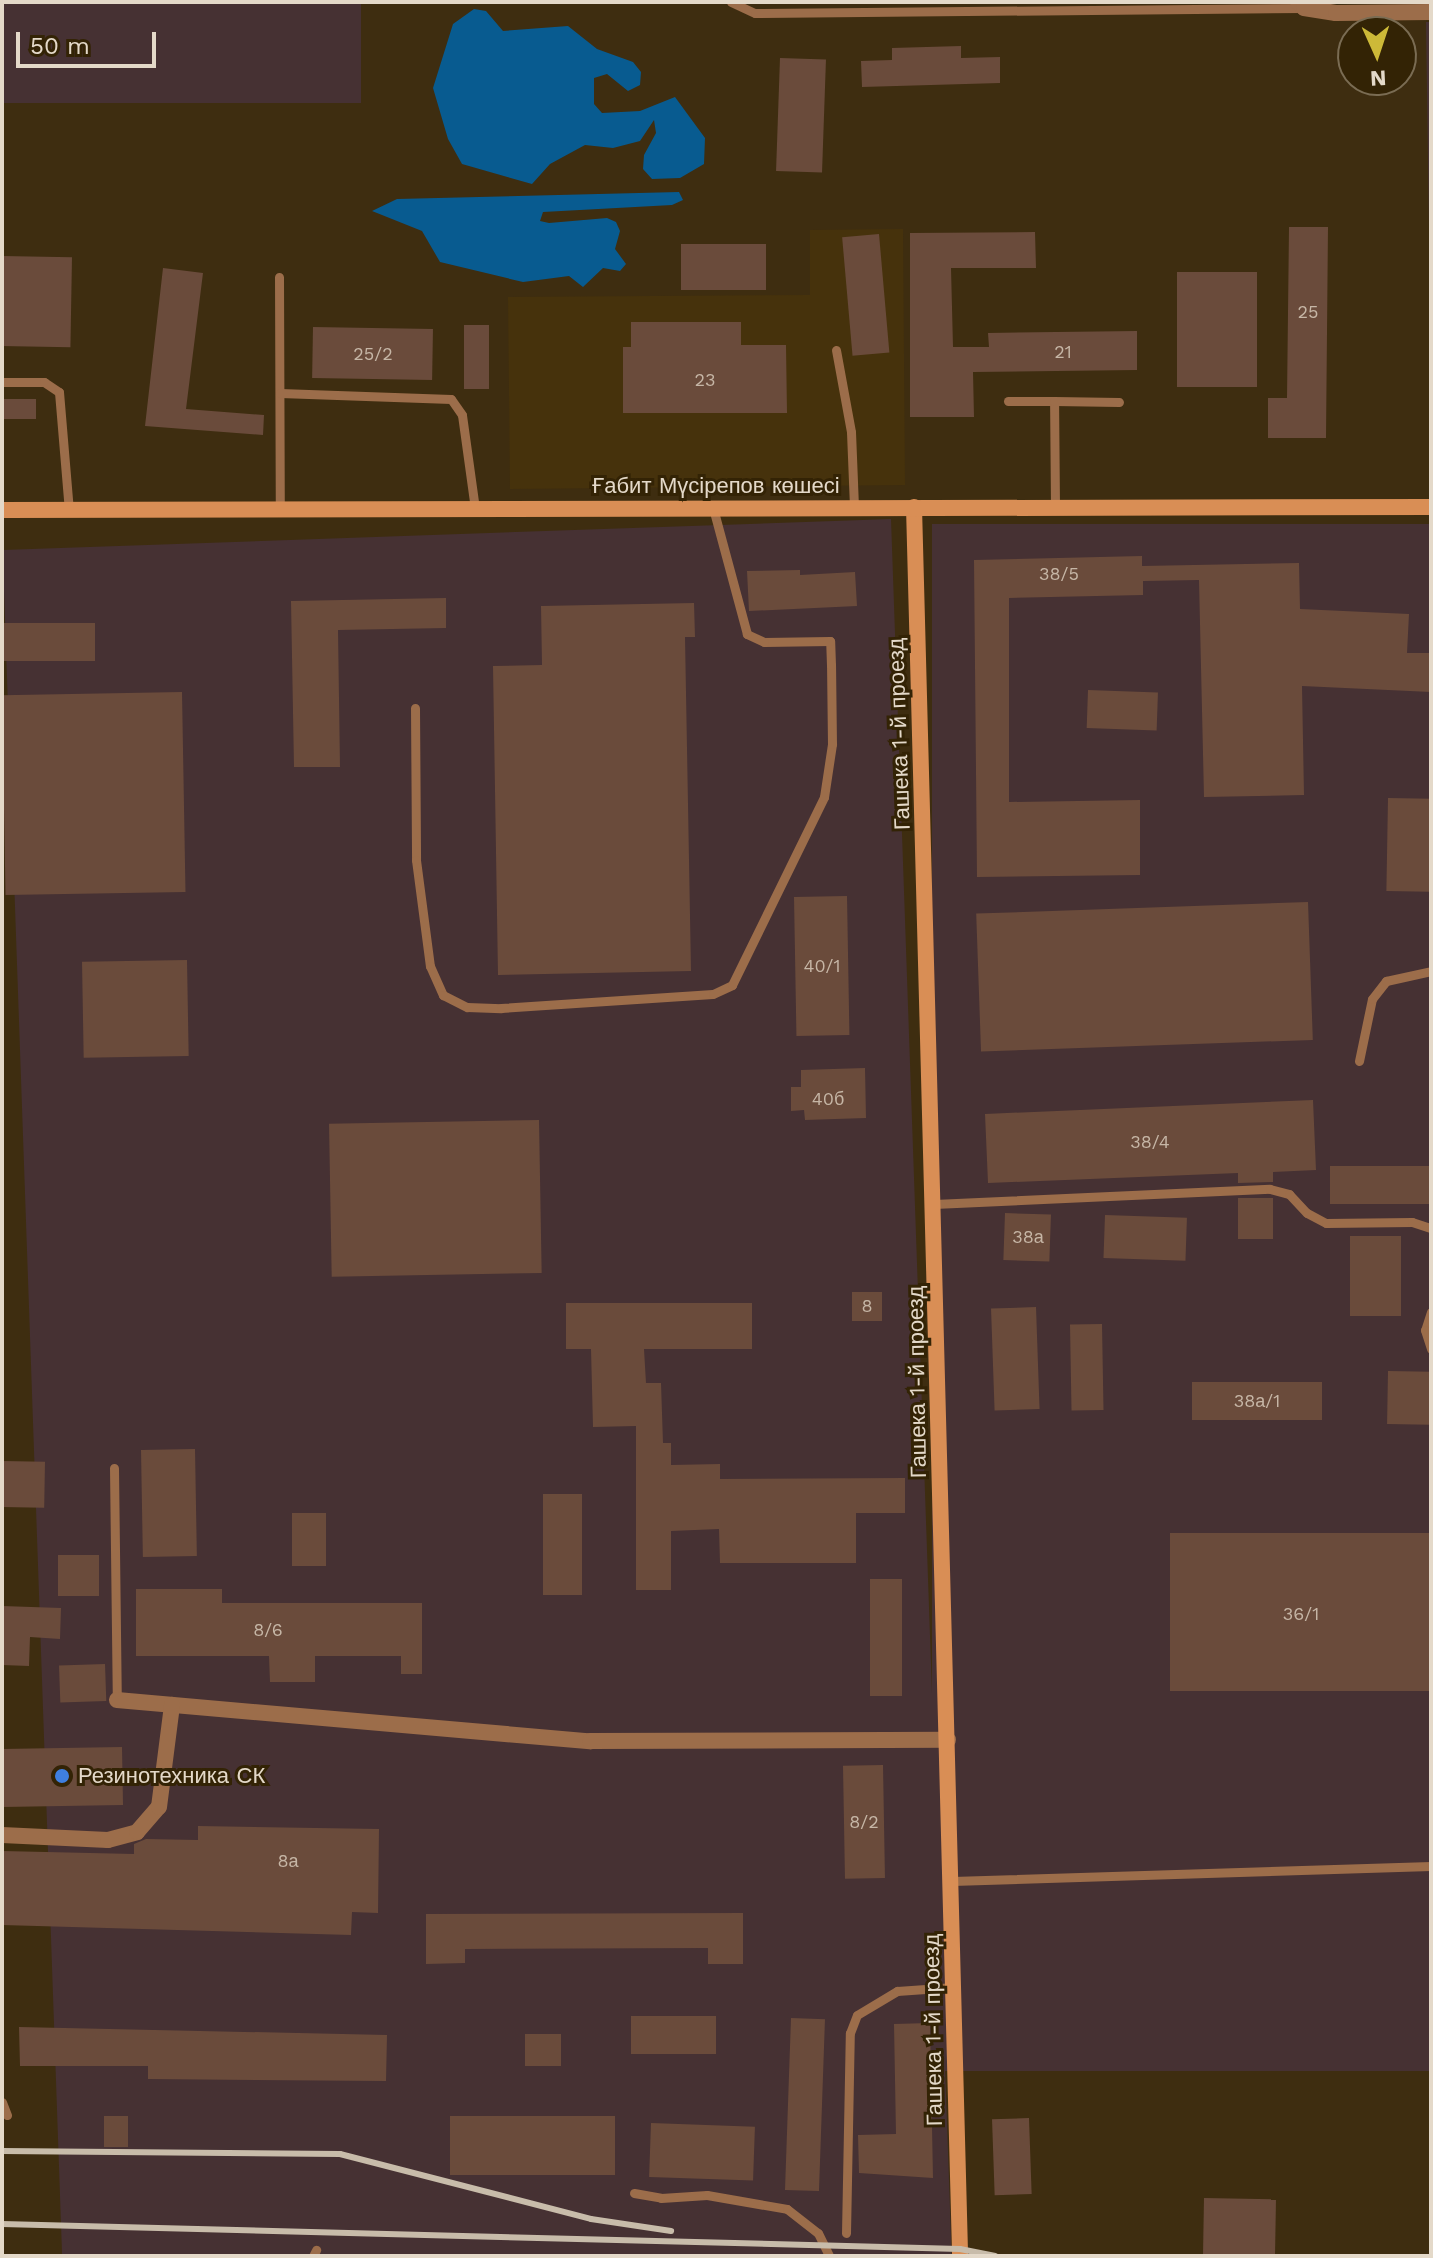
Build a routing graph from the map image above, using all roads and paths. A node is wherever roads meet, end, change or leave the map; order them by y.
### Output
1 (731, 2) edge
2 (1301, 5) edge
3 (1431, 12) edge
4 (279, 277) dead end
5 (836, 350) dead end
6 (2, 382) edge
7 (280, 393) junction
8 (1008, 401) dead end
9 (1054, 401) junction
10 (1119, 402) dead end
11 (914, 507) junction
12 (1055, 507) junction
13 (1431, 507) edge
14 (713, 508) junction
15 (854, 508) junction
16 (280, 509) junction
17 (475, 509) junction
18 (2, 510) edge
19 (69, 510) junction
20 (415, 708) dead end
21 (1431, 971) edge
22 (1359, 1061) dead end
23 (934, 1204) junction
24 (1431, 1228) edge
25 (1431, 1312) edge
26 (1431, 1349) edge
27 (114, 1468) dead end
28 (117, 1700) joint
29 (172, 1705) junction
30 (948, 1740) junction
31 (2, 1835) edge
32 (1431, 1866) edge
33 (952, 1881) junction
34 (954, 1987) junction
35 (2, 2102) edge
36 (7, 2115) dead end
37 (634, 2193) dead end
38 (846, 2233) dead end
39 (829, 2256) edge
40 (960, 2256) edge

1 - 2 lane
2 - 3 street
4 - 7 lane
5 - 15 lane
6 - 19 lane
7 - 16 lane
7 - 17 lane
8 - 9 lane
9 - 10 lane
9 - 12 lane
11 - 12 main road, Ғабит Мүсірепов көшесі
11 - 15 main road, Ғабит Мүсірепов көшесі
11 - 23 main road, Гашека 1-й проезд
12 - 13 main road, Ғабит Мүсірепов көшесі
14 - 15 main road, Ғабит Мүсірепов көшесі
14 - 17 main road, Ғабит Мүсірепов көшесі
14 - 20 lane
16 - 17 main road, Ғабит Мүсірепов көшесі
16 - 19 main road, Ғабит Мүсірепов көшесі
18 - 19 main road, Ғабит Мүсірепов көшесі
21 - 22 lane
23 - 24 lane
23 - 30 main road, Гашека 1-й проезд
25 - 26 lane
27 - 28 lane
28 - 29 street
29 - 30 street
29 - 31 street
30 - 33 main road, Гашека 1-й проезд
32 - 33 lane
33 - 34 main road, Гашека 1-й проезд
34 - 38 lane
34 - 40 main road, Гашека 1-й проезд
35 - 36 lane
37 - 39 lane

